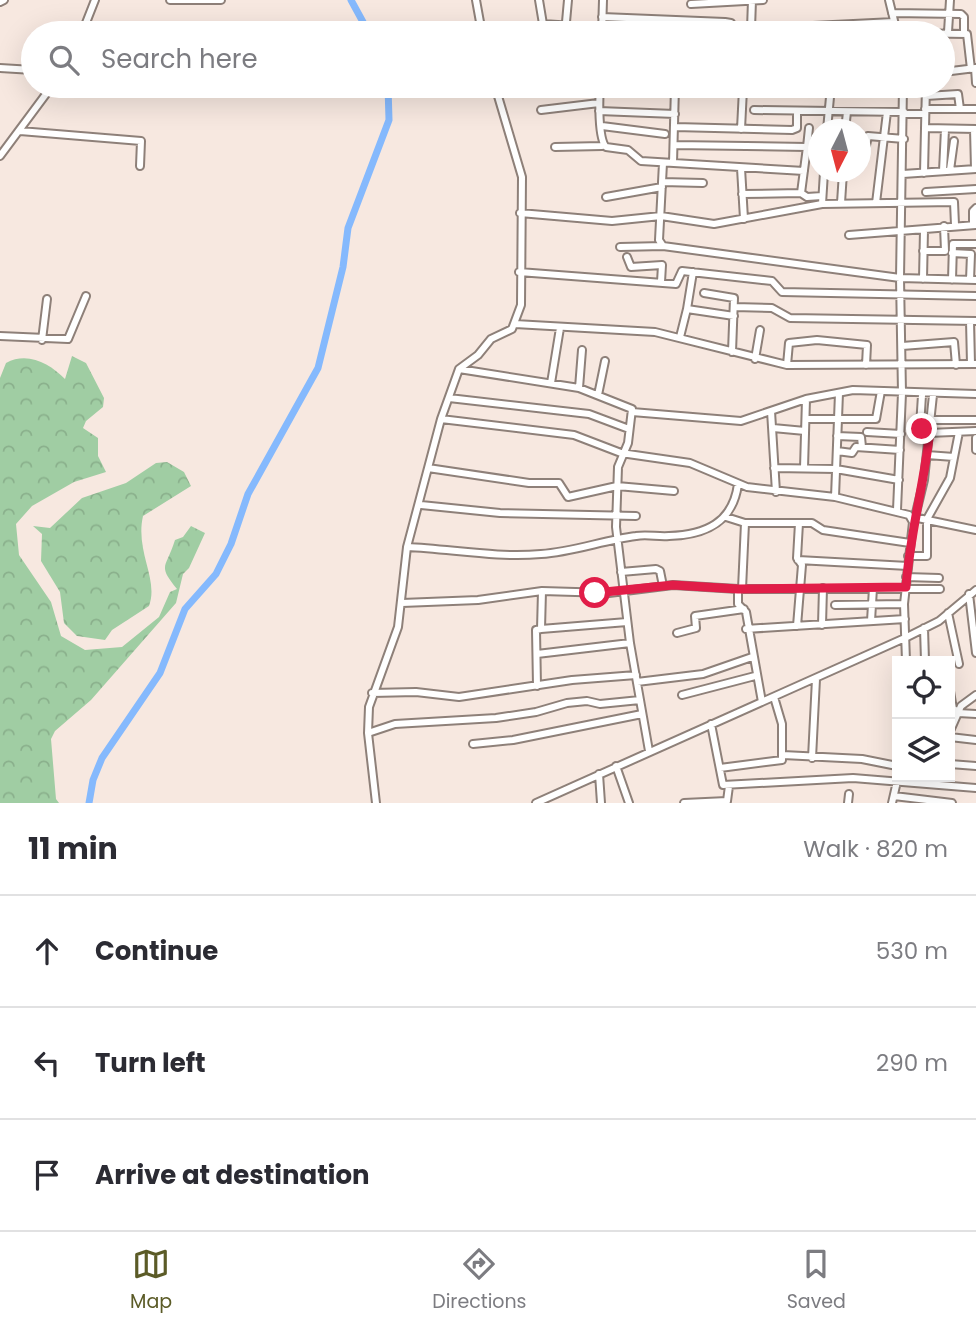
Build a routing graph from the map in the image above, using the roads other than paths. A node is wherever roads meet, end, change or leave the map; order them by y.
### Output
1 (95, 0) edge
2 (170, 0) edge
3 (221, 0) edge
4 (476, 0) edge
5 (539, 0) edge
6 (568, 0) edge
7 (603, 0) edge
8 (752, 0) edge
9 (764, 0) edge
10 (888, 0) edge
11 (950, 0) edge
12 (691, 2) edge
13 (892, 13) junction
14 (949, 14) junction
15 (602, 16) junction
16 (87, 21) edge
17 (480, 21) edge
18 (541, 21) edge
19 (566, 21) edge
20 (602, 21) edge
21 (681, 21) joint
22 (692, 21) joint
23 (754, 21) edge
24 (894, 21) edge
25 (949, 21) edge
26 (955, 33) edge
27 (964, 33) junction
28 (972, 43) edge
29 (0, 68) edge
30 (974, 68) edge
31 (21, 69) edge
32 (955, 70) edge
33 (976, 83) edge
34 (955, 94) edge
35 (43, 98) edge
36 (499, 98) edge
37 (599, 98) edge
38 (675, 98) edge
39 (743, 98) edge
40 (831, 98) edge
41 (903, 98) edge
42 (926, 98) edge
43 (599, 107) junction
44 (960, 109) junction
45 (976, 109) edge
46 (541, 110) dead end
47 (754, 110) dead end
48 (830, 111) junction
49 (847, 111) junction
50 (887, 111) junction
51 (925, 111) junction
52 (797, 112) junction
53 (904, 113) junction
54 (675, 114) junction
55 (829, 119) edge
56 (846, 119) edge
57 (602, 126) junction
58 (675, 127) junction
59 (925, 128) junction
60 (741, 129) junction
61 (945, 129) junction
62 (975, 129) edge
63 (20, 131) junction
64 (665, 134) dead end
65 (871, 136) edge
66 (884, 137) junction
67 (808, 138) edge
68 (904, 139) junction
69 (954, 141) dead end
70 (674, 145) junction
71 (603, 146) junction
72 (555, 147) dead end
73 (807, 147) junction
74 (0, 156) edge
75 (663, 163) junction
76 (673, 163) junction
77 (140, 166) dead end
78 (741, 167) junction
79 (975, 169) edge
80 (804, 171) junction
81 (946, 171) junction
82 (924, 173) junction
83 (903, 174) junction
84 (823, 182) edge
85 (842, 182) edge
86 (703, 183) dead end
87 (662, 185) junction
88 (976, 189) edge
89 (926, 192) dead end
90 (801, 193) junction
91 (742, 194) junction
92 (606, 197) dead end
93 (822, 200) junction
94 (841, 203) junction
95 (876, 203) junction
96 (902, 204) junction
97 (976, 208) edge
98 (520, 213) junction
99 (661, 216) junction
100 (744, 219) junction
101 (955, 225) junction
102 (975, 225) edge
103 (944, 226) junction
104 (924, 230) junction
105 (902, 231) junction
106 (849, 235) dead end
107 (976, 244) edge
108 (663, 246) junction
109 (620, 247) dead end
110 (923, 251) junction
111 (952, 253) junction
112 (626, 257) dead end
113 (519, 272) junction
114 (693, 272) junction
115 (900, 278) junction
116 (923, 279) junction
117 (952, 280) junction
118 (973, 280) edge
119 (661, 282) junction
120 (676, 284) junction
121 (691, 286) junction
122 (705, 293) dead end
123 (86, 296) dead end
124 (900, 296) junction
125 (976, 296) edge
126 (47, 299) dead end
127 (734, 307) junction
128 (687, 309) junction
129 (734, 316) junction
130 (901, 320) junction
131 (973, 321) edge
132 (515, 324) junction
133 (560, 328) junction
134 (760, 330) dead end
135 (0, 336) edge
136 (680, 337) junction
137 (42, 340) junction
138 (902, 346) junction
139 (582, 350) dead end
140 (732, 352) junction
141 (755, 359) junction
142 (605, 361) dead end
143 (974, 364) edge
144 (787, 365) junction
145 (866, 365) junction
146 (956, 365) junction
147 (903, 366) junction
148 (459, 369) junction
149 (551, 383) junction
150 (579, 388) junction
151 (881, 391) junction
152 (839, 393) junction
153 (902, 393) junction
154 (598, 394) junction
155 (976, 394) edge
156 (922, 395) junction
157 (933, 395) junction
158 (449, 398) junction
159 (806, 399) junction
160 (771, 411) junction
161 (632, 412) junction
162 (441, 419) junction
163 (807, 419) junction
164 (838, 419) junction
165 (931, 420) junction
166 (976, 420) edge
167 (629, 429) junction
168 (773, 429) junction
169 (805, 431) junction
170 (976, 431) edge
171 (867, 432) dead end
172 (929, 432) junction
173 (959, 432) junction
174 (901, 434) junction
175 (837, 436) junction
176 (976, 438) edge
177 (862, 447) junction
178 (900, 450) junction
179 (976, 450) edge
180 (837, 451) junction
181 (621, 453) junction
182 (927, 455) junction
183 (954, 457) junction
184 (428, 468) junction
185 (774, 468) junction
186 (804, 468) junction
187 (836, 469) junction
188 (899, 480) junction
189 (738, 484) junction
190 (617, 486) junction
191 (674, 491) dead end
192 (776, 492) junction
193 (835, 497) junction
194 (421, 505) junction
195 (897, 510) junction
196 (616, 516) junction
197 (636, 516) dead end
198 (726, 517) junction
199 (914, 517) junction
200 (927, 519) junction
201 (745, 523) junction
202 (799, 523) junction
203 (976, 530) edge
204 (617, 539) junction
205 (910, 543) junction
206 (407, 547) junction
207 (908, 556) junction
208 (798, 560) junction
209 (908, 566) junction
210 (621, 572) junction
211 (906, 577) junction
212 (939, 578) dead end
213 (663, 586) junction
214 (873, 587) junction
215 (906, 587) junction
216 (800, 588) junction
217 (822, 588) junction
218 (740, 589) junction
219 (940, 589) dead end
220 (976, 590) edge
221 (542, 591) junction
222 (623, 592) junction
223 (971, 598) edge
224 (402, 603) junction
225 (904, 604) junction
226 (835, 605) dead end
227 (872, 605) junction
228 (744, 609) junction
229 (948, 613) junction
230 (905, 619) junction
231 (871, 621) junction
232 (628, 622) junction
233 (973, 624) edge
234 (822, 625) junction
235 (797, 626) junction
236 (923, 628) junction
237 (541, 629) junction
238 (746, 629) junction
239 (677, 633) dead end
240 (906, 636) junction
241 (630, 643) junction
242 (976, 649) edge
243 (537, 654) junction
244 (906, 656) edge
245 (925, 656) edge
246 (752, 657) junction
247 (959, 664) dead end
248 (755, 676) junction
249 (636, 679) junction
250 (816, 679) junction
251 (537, 686) junction
252 (372, 693) junction
253 (682, 695) dead end
254 (976, 695) edge
255 (774, 697) junction
256 (640, 700) junction
257 (762, 702) junction
258 (607, 704) junction
259 (955, 710) edge
260 (958, 712) junction
261 (642, 714) junction
262 (976, 714) edge
263 (610, 719) junction
264 (955, 719) edge
265 (710, 724) junction
266 (368, 733) junction
267 (955, 738) edge
268 (976, 740) edge
269 (473, 744) dead end
270 (649, 751) junction
271 (783, 755) junction
272 (813, 758) junction
273 (955, 764) edge
274 (892, 765) edge
275 (616, 766) junction
276 (976, 766) edge
277 (720, 768) junction
278 (599, 774) junction
279 (892, 780) edge
280 (917, 782) edge
281 (729, 786) junction
282 (976, 788) edge
283 (849, 794) dead end
284 (893, 799) edge
285 (916, 801) edge
286 (376, 803) edge
287 (536, 803) edge
288 (601, 803) edge
289 (629, 803) edge
290 (684, 803) edge
291 (848, 803) edge
292 (952, 803) edge

1 - 16 street
2 - 3 street
4 - 17 street
5 - 18 street
6 - 19 street
7 - 15 street
8 - 9 street
8 - 12 street
8 - 23 street
10 - 13 street
11 - 14 street
12 - 22 street
13 - 14 street
13 - 24 street
14 - 25 street
14 - 27 street
15 - 20 street
15 - 21 street
21 - 22 street
26 - 27 street
27 - 28 street
28 - 30 street
29 - 31 street
30 - 32 street
30 - 33 street
34 - 44 street
35 - 63 street
36 - 98 street
37 - 43 street
38 - 54 street
39 - 60 street
40 - 48 street
41 - 53 street
42 - 51 street
43 - 46 street
43 - 54 street
43 - 57 street
44 - 45 street
44 - 51 street
47 - 52 street
48 - 49 street
48 - 52 street
48 - 55 street
49 - 50 street
49 - 56 street
50 - 53 street
50 - 66 street
51 - 53 street
51 - 59 street
52 - 60 street
53 - 68 street
54 - 58 street
57 - 64 street
57 - 71 street
58 - 60 street
58 - 70 street
59 - 61 street
59 - 82 street
61 - 62 street
61 - 81 street
62 - 79 street
63 - 74 street
63 - 77 street
65 - 66 street
66 - 68 street
66 - 95 street
67 - 73 street
68 - 83 street
69 - 81 street
70 - 73 street
70 - 76 street
71 - 72 street
71 - 75 street
73 - 80 street
75 - 76 street
75 - 87 street
76 - 78 street
78 - 80 street
78 - 91 street
79 - 81 street
80 - 90 street
81 - 82 street
82 - 83 street
83 - 96 street
84 - 93 street
85 - 94 street
86 - 87 street
87 - 92 street
87 - 99 street
88 - 89 street
90 - 91 street
90 - 93 street
91 - 100 street
93 - 94 street
93 - 100 street
94 - 95 street
95 - 96 street
96 - 101 street
96 - 105 street
97 - 102 street
98 - 99 street
98 - 113 street
99 - 100 street
99 - 108 street
101 - 102 street
101 - 103 street
103 - 104 street
103 - 110 street
104 - 105 street
104 - 110 street
105 - 106 street
105 - 115 street
107 - 111 street
108 - 109 street
108 - 115 street
110 - 116 street
111 - 117 street
111 - 118 street
112 - 119 street
113 - 119 street
113 - 132 street
114 - 120 street
114 - 121 street
114 - 124 street
115 - 116 street
115 - 124 street
116 - 117 street
117 - 118 street
119 - 120 street
120 - 121 street
121 - 128 street
122 - 127 street
123 - 137 street
124 - 125 street
124 - 130 street
126 - 137 street
127 - 129 street
127 - 130 street
128 - 129 street
128 - 136 street
129 - 140 street
130 - 131 street
130 - 138 street
131 - 143 street
132 - 133 street
132 - 148 street
133 - 136 street
133 - 149 street
134 - 141 street
135 - 137 street
136 - 140 street
138 - 146 street
138 - 147 street
139 - 150 street
140 - 141 street
141 - 144 street
142 - 154 street
143 - 146 street
144 - 145 street
144 - 145 street
145 - 147 street
146 - 147 street
147 - 153 street
148 - 149 street
148 - 158 street
149 - 150 street
150 - 154 street
151 - 152 street
151 - 153 street
151 - 164 street
152 - 159 street
152 - 164 street
153 - 156 street
153 - 174 street
154 - 161 street
155 - 157 street
156 - 157 street
156 - 172 street
157 - 165 street
158 - 162 street
158 - 167 street
159 - 160 street
159 - 163 street
160 - 161 street
160 - 168 street
161 - 167 street
162 - 181 street
162 - 184 street
163 - 164 street
163 - 169 street
164 - 175 street
165 - 166 street
165 - 172 street
167 - 181 street
168 - 169 street
168 - 185 street
169 - 186 street
170 - 173 street
171 - 174 street
172 - 173 street
172 - 182 street
173 - 183 street
174 - 178 street
175 - 177 street
175 - 180 street
176 - 179 street
177 - 178 street
177 - 180 street
178 - 188 street
180 - 187 street
181 - 189 street
181 - 190 street
182 - 183 street
182 - 199 street
183 - 200 street
184 - 190 street
184 - 194 street
185 - 186 street
185 - 192 street
186 - 187 street
187 - 188 street
187 - 193 street
188 - 195 street
189 - 192 street
189 - 198 street
190 - 191 street
190 - 196 street
192 - 193 street
193 - 195 street
194 - 196 street
194 - 206 street
195 - 199 street
196 - 197 street
196 - 204 street
198 - 201 street
198 - 204 street
199 - 200 street
199 - 205 street
200 - 203 street
200 - 207 street
201 - 202 street
201 - 218 street
202 - 205 street
202 - 208 street
204 - 206 street
204 - 210 street
205 - 207 street
206 - 224 street
207 - 209 street
208 - 209 street
208 - 216 street
209 - 211 street
210 - 213 street
210 - 222 street
211 - 212 street
211 - 215 street
213 - 218 street
213 - 222 street
214 - 215 street
214 - 217 street
214 - 227 street
215 - 219 street
215 - 225 street
216 - 217 street
216 - 218 street
216 - 235 street
217 - 234 street
218 - 228 street
220 - 223 street
221 - 222 street
221 - 224 street
221 - 237 street
222 - 232 street
223 - 229 street
223 - 233 street
224 - 252 street
225 - 227 street
225 - 230 street
226 - 227 street
227 - 231 street
228 - 238 street
228 - 239 street
229 - 236 street
229 - 247 street
230 - 231 street
230 - 240 street
231 - 234 street
232 - 237 street
232 - 241 street
233 - 242 street
234 - 235 street
235 - 238 street
236 - 240 street
236 - 245 street
237 - 243 street
238 - 246 street
240 - 244 street
240 - 250 street
241 - 243 street
241 - 249 street
243 - 251 street
246 - 248 street
246 - 249 street
248 - 253 street
248 - 257 street
249 - 251 street
249 - 256 street
250 - 255 street
250 - 272 street
251 - 252 street
252 - 266 street
254 - 260 street
255 - 257 street
255 - 271 street
256 - 258 street
256 - 261 street
257 - 265 street
258 - 263 street
258 - 266 street
259 - 260 street
260 - 262 street
260 - 264 street
261 - 263 street
261 - 270 street
263 - 269 street
265 - 270 street
265 - 277 street
266 - 286 street
267 - 268 street
270 - 275 street
271 - 272 street
271 - 277 street
272 - 274 street
273 - 276 street
275 - 278 street
275 - 289 street
277 - 281 street
278 - 287 street
278 - 288 street
279 - 281 street
280 - 282 street
281 - 290 street
283 - 291 street
284 - 285 street
285 - 292 street

